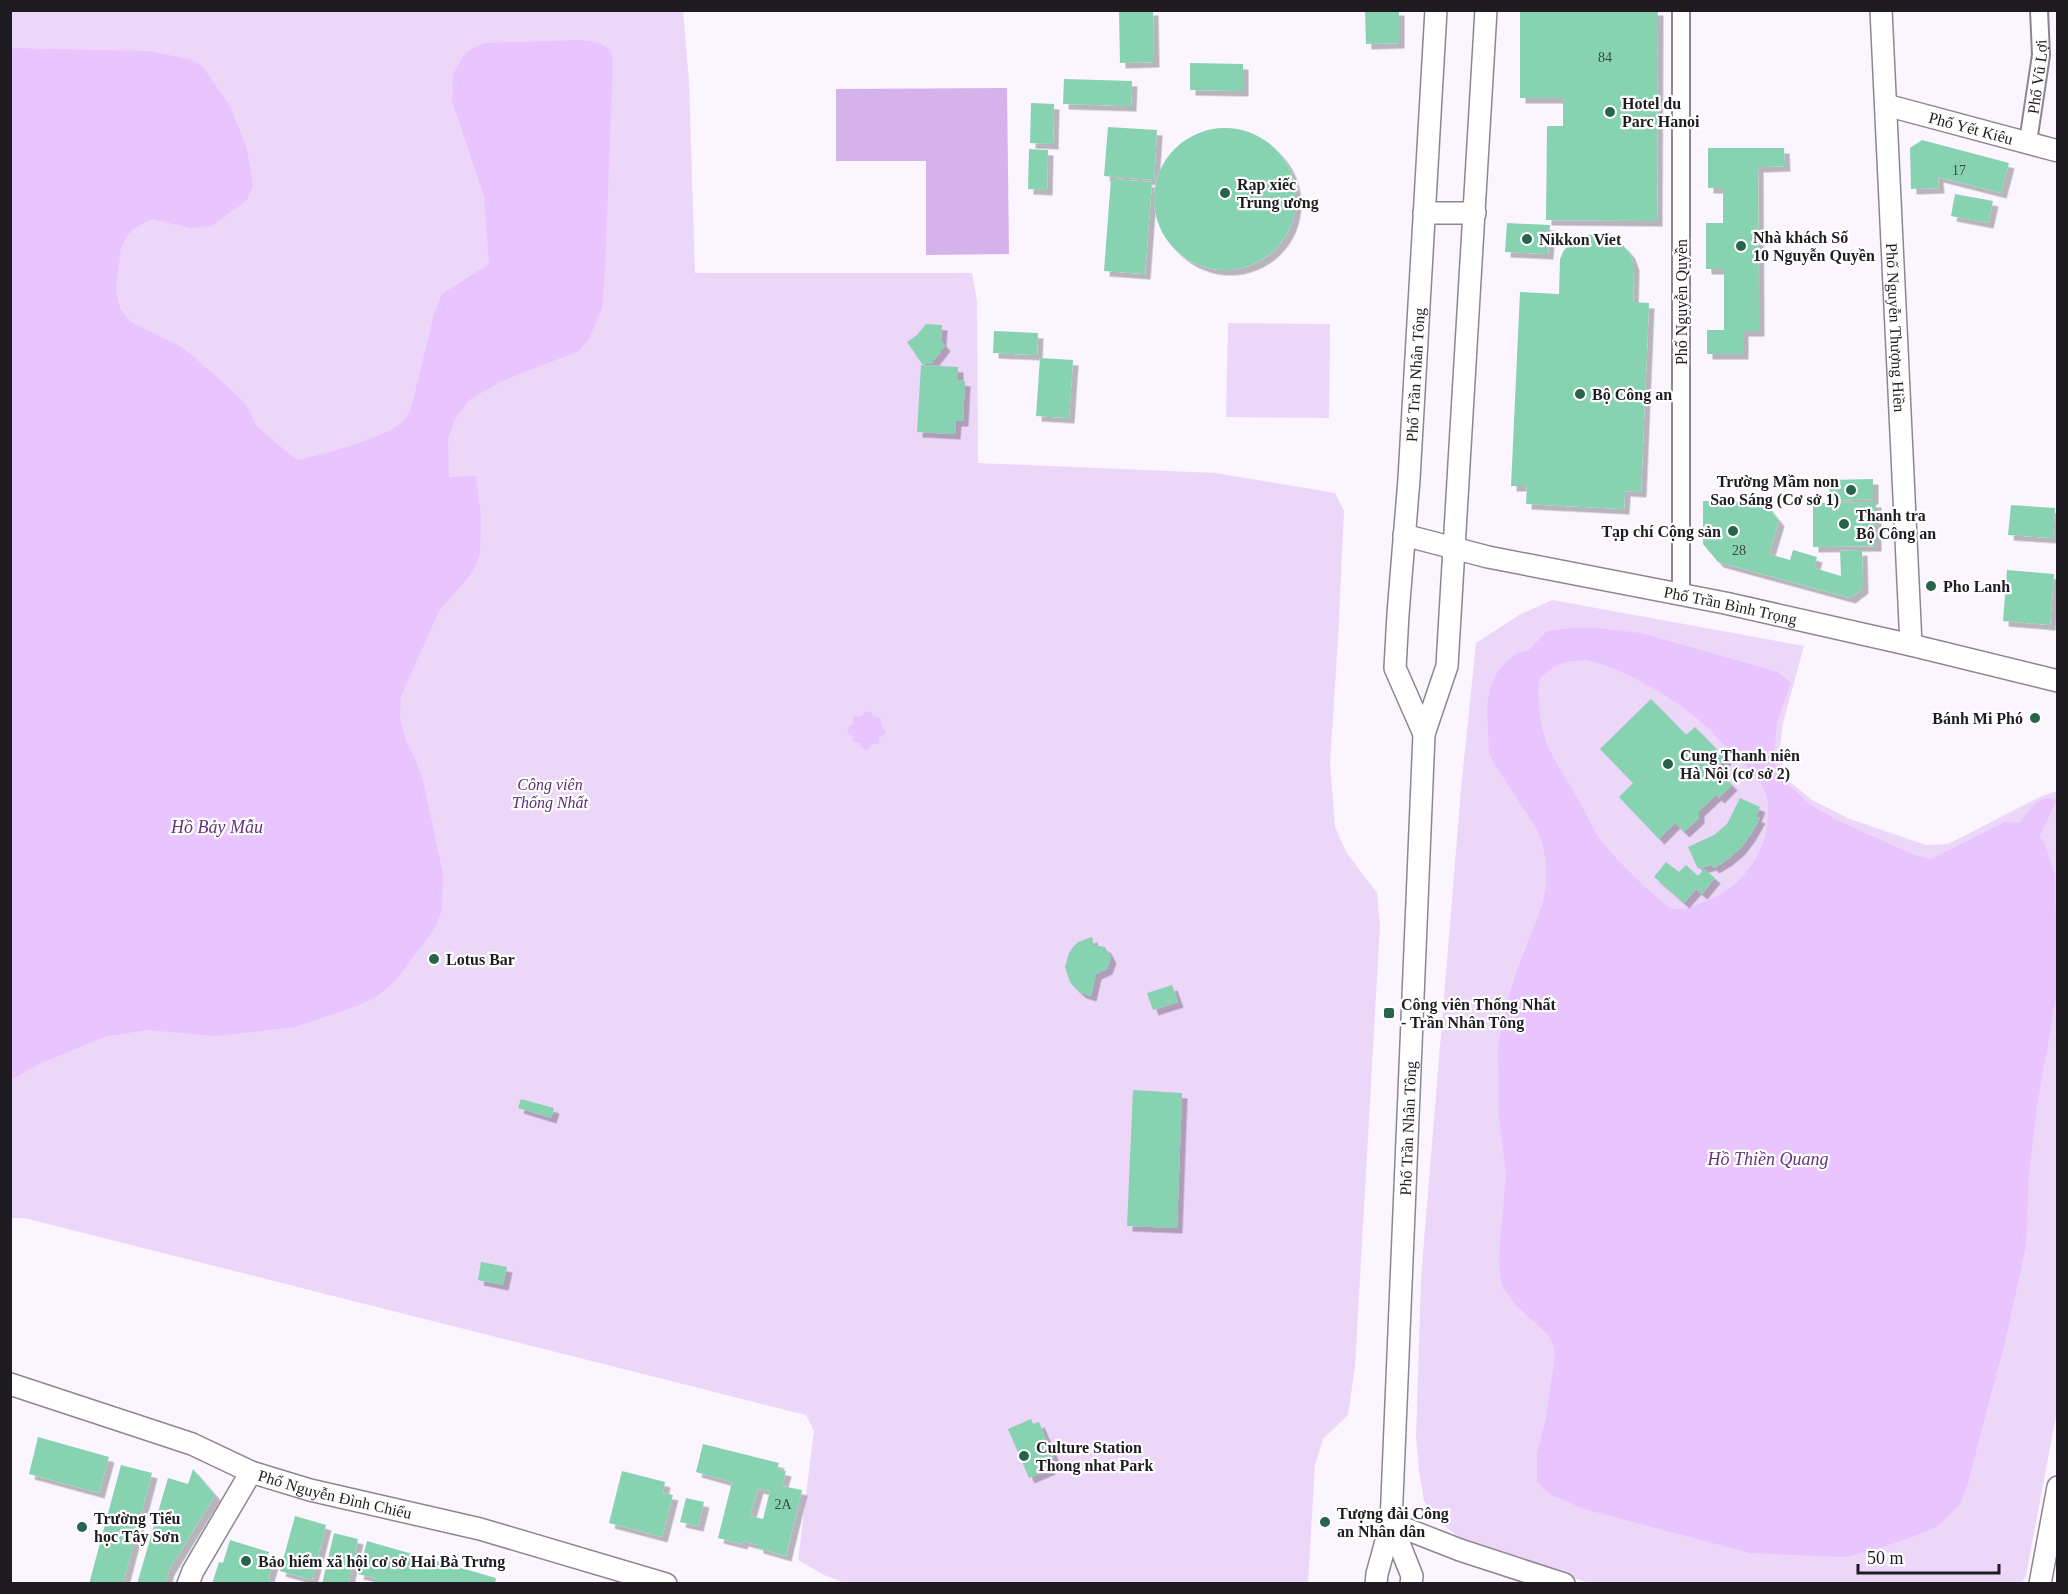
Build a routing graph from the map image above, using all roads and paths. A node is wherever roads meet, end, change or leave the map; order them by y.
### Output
1 (1436, 10) edge
2 (1486, 10) edge
3 (1681, 10) edge
4 (1881, 10) edge
5 (2039, 10) edge
6 (1886, 105) junction
7 (2028, 142) junction
8 (2058, 151) edge
9 (1424, 213) junction
10 (1475, 213) junction
11 (1404, 535) junction
12 (1454, 547) junction
13 (1681, 594) junction
14 (1911, 645) junction
15 (2058, 681) edge
16 (1424, 734) junction
17 (10, 1384) edge
18 (251, 1472) junction
19 (2058, 1487) edge
20 (1390, 1523) junction
21 (188, 1584) edge
22 (666, 1584) edge
23 (1376, 1584) edge
24 (1411, 1584) edge
25 (1564, 1584) edge
26 (2040, 1584) edge

1 - 9 street, Phố Trần Nhân Tông
2 - 10 street, Phố Trần Nhân Tông
3 - 13 street, Phố Nguyễn Quyền
4 - 6 street, Phố Nguyễn Thượng Hiền
5 - 7 street, Phố Vũ Lợi
6 - 7 street, Phố Yết Kiêu
6 - 14 street, Phố Nguyễn Thượng Hiền
7 - 8 street, Phố Yết Kiêu
9 - 10 street
9 - 11 street, Phố Trần Nhân Tông
10 - 12 street, Phố Trần Nhân Tông
11 - 12 street, Phố Trần Bình Trọng
11 - 16 street, Phố Trần Nhân Tông
12 - 13 street, Phố Trần Bình Trọng
12 - 16 street, Phố Trần Nhân Tông
13 - 14 street, Phố Trần Bình Trọng
14 - 15 street, Phố Trần Bình Trọng
16 - 20 street, Phố Trần Nhân Tông
17 - 18 street, Phố Nguyễn Đình Chiểu
18 - 21 street
18 - 22 street, Phố Nguyễn Đình Chiểu
19 - 26 street
20 - 23 street, Phố Trần Nhân Tông
20 - 24 street, Phố Trần Nhân Tông
20 - 25 street

